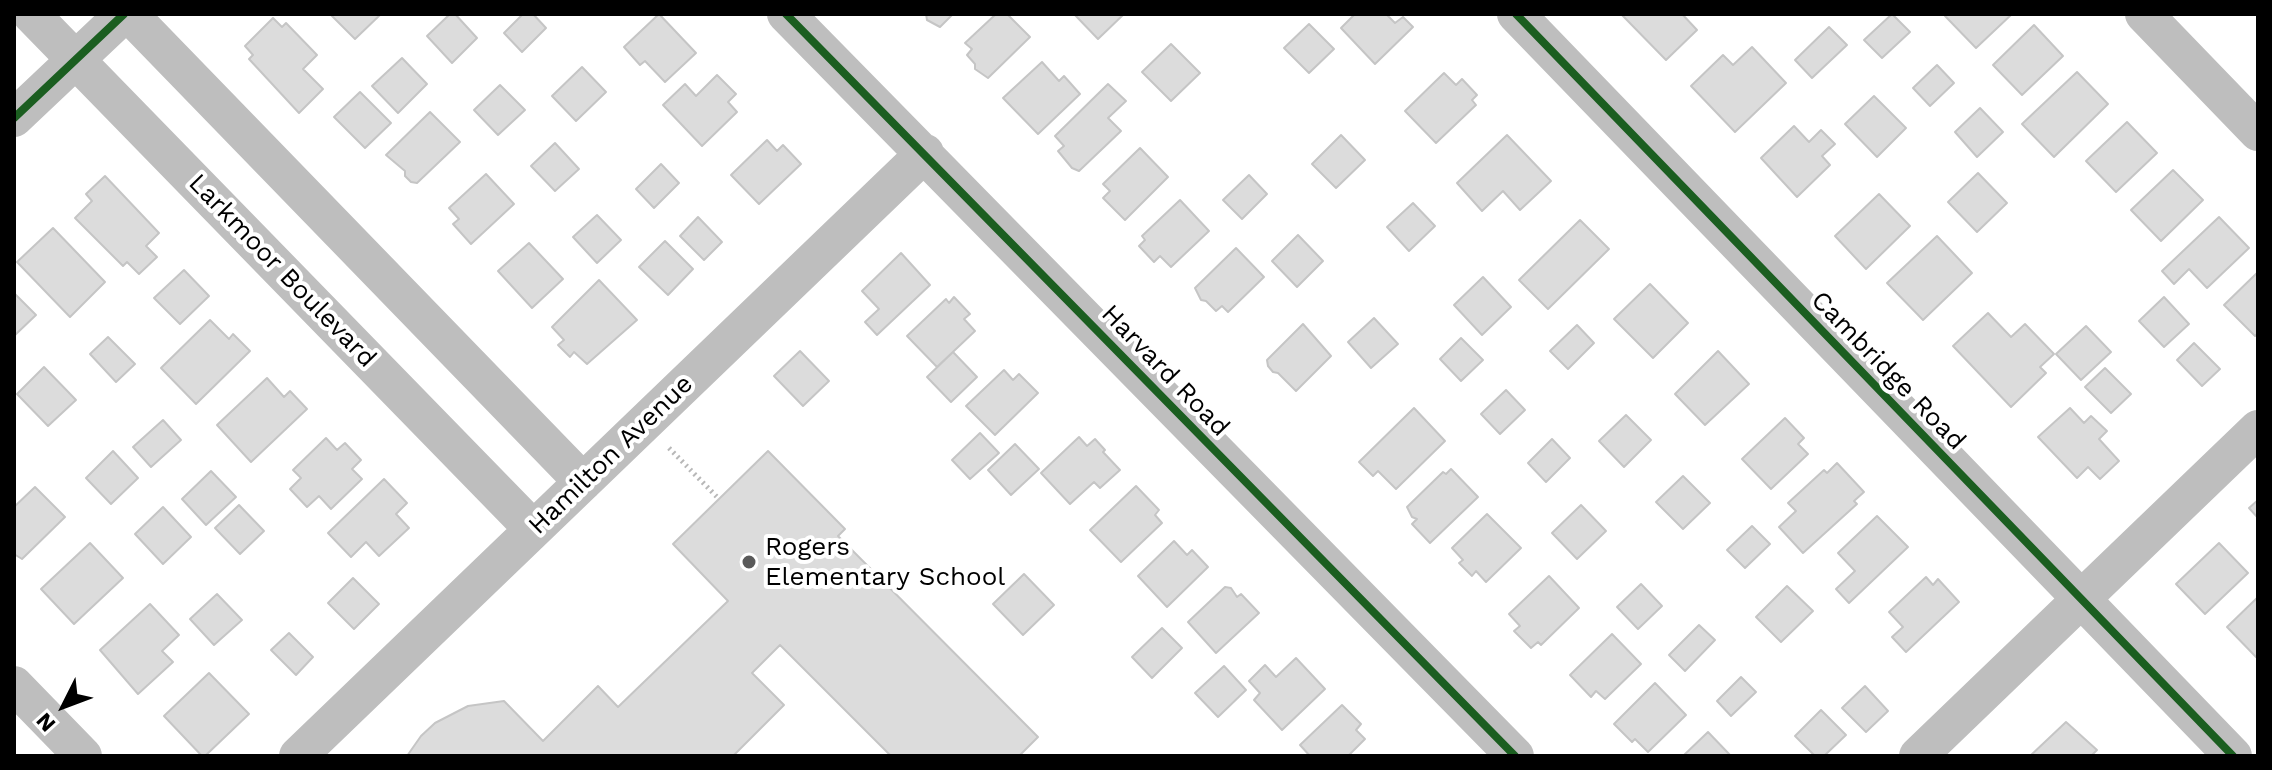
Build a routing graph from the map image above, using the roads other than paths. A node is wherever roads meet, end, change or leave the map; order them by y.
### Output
1 (31, 14) edge
2 (126, 14) edge
3 (786, 14) edge
4 (1516, 14) edge
5 (2144, 14) edge
6 (76, 59) junction
7 (14, 118) edge
8 (2258, 132) edge
9 (925, 153) junction
10 (2258, 429) edge
11 (583, 482) junction
12 (533, 529) junction
13 (2081, 600) junction
14 (14, 685) edge
15 (83, 756) edge
16 (298, 756) edge
17 (1515, 756) edge
18 (1918, 756) edge
19 (2233, 756) edge

1 - 6 street, Larkmoor Boulevard
2 - 6 street
2 - 11 street
3 - 9 street, Harvard Road
4 - 13 street, Cambridge Road
5 - 8 street
6 - 7 street
6 - 12 street, Larkmoor Boulevard
9 - 11 street, Hamilton Avenue
9 - 17 street, Harvard Road
10 - 13 street
11 - 12 street, Hamilton Avenue
12 - 16 street, Hamilton Avenue
13 - 18 street
13 - 19 street, Cambridge Road
14 - 15 street

